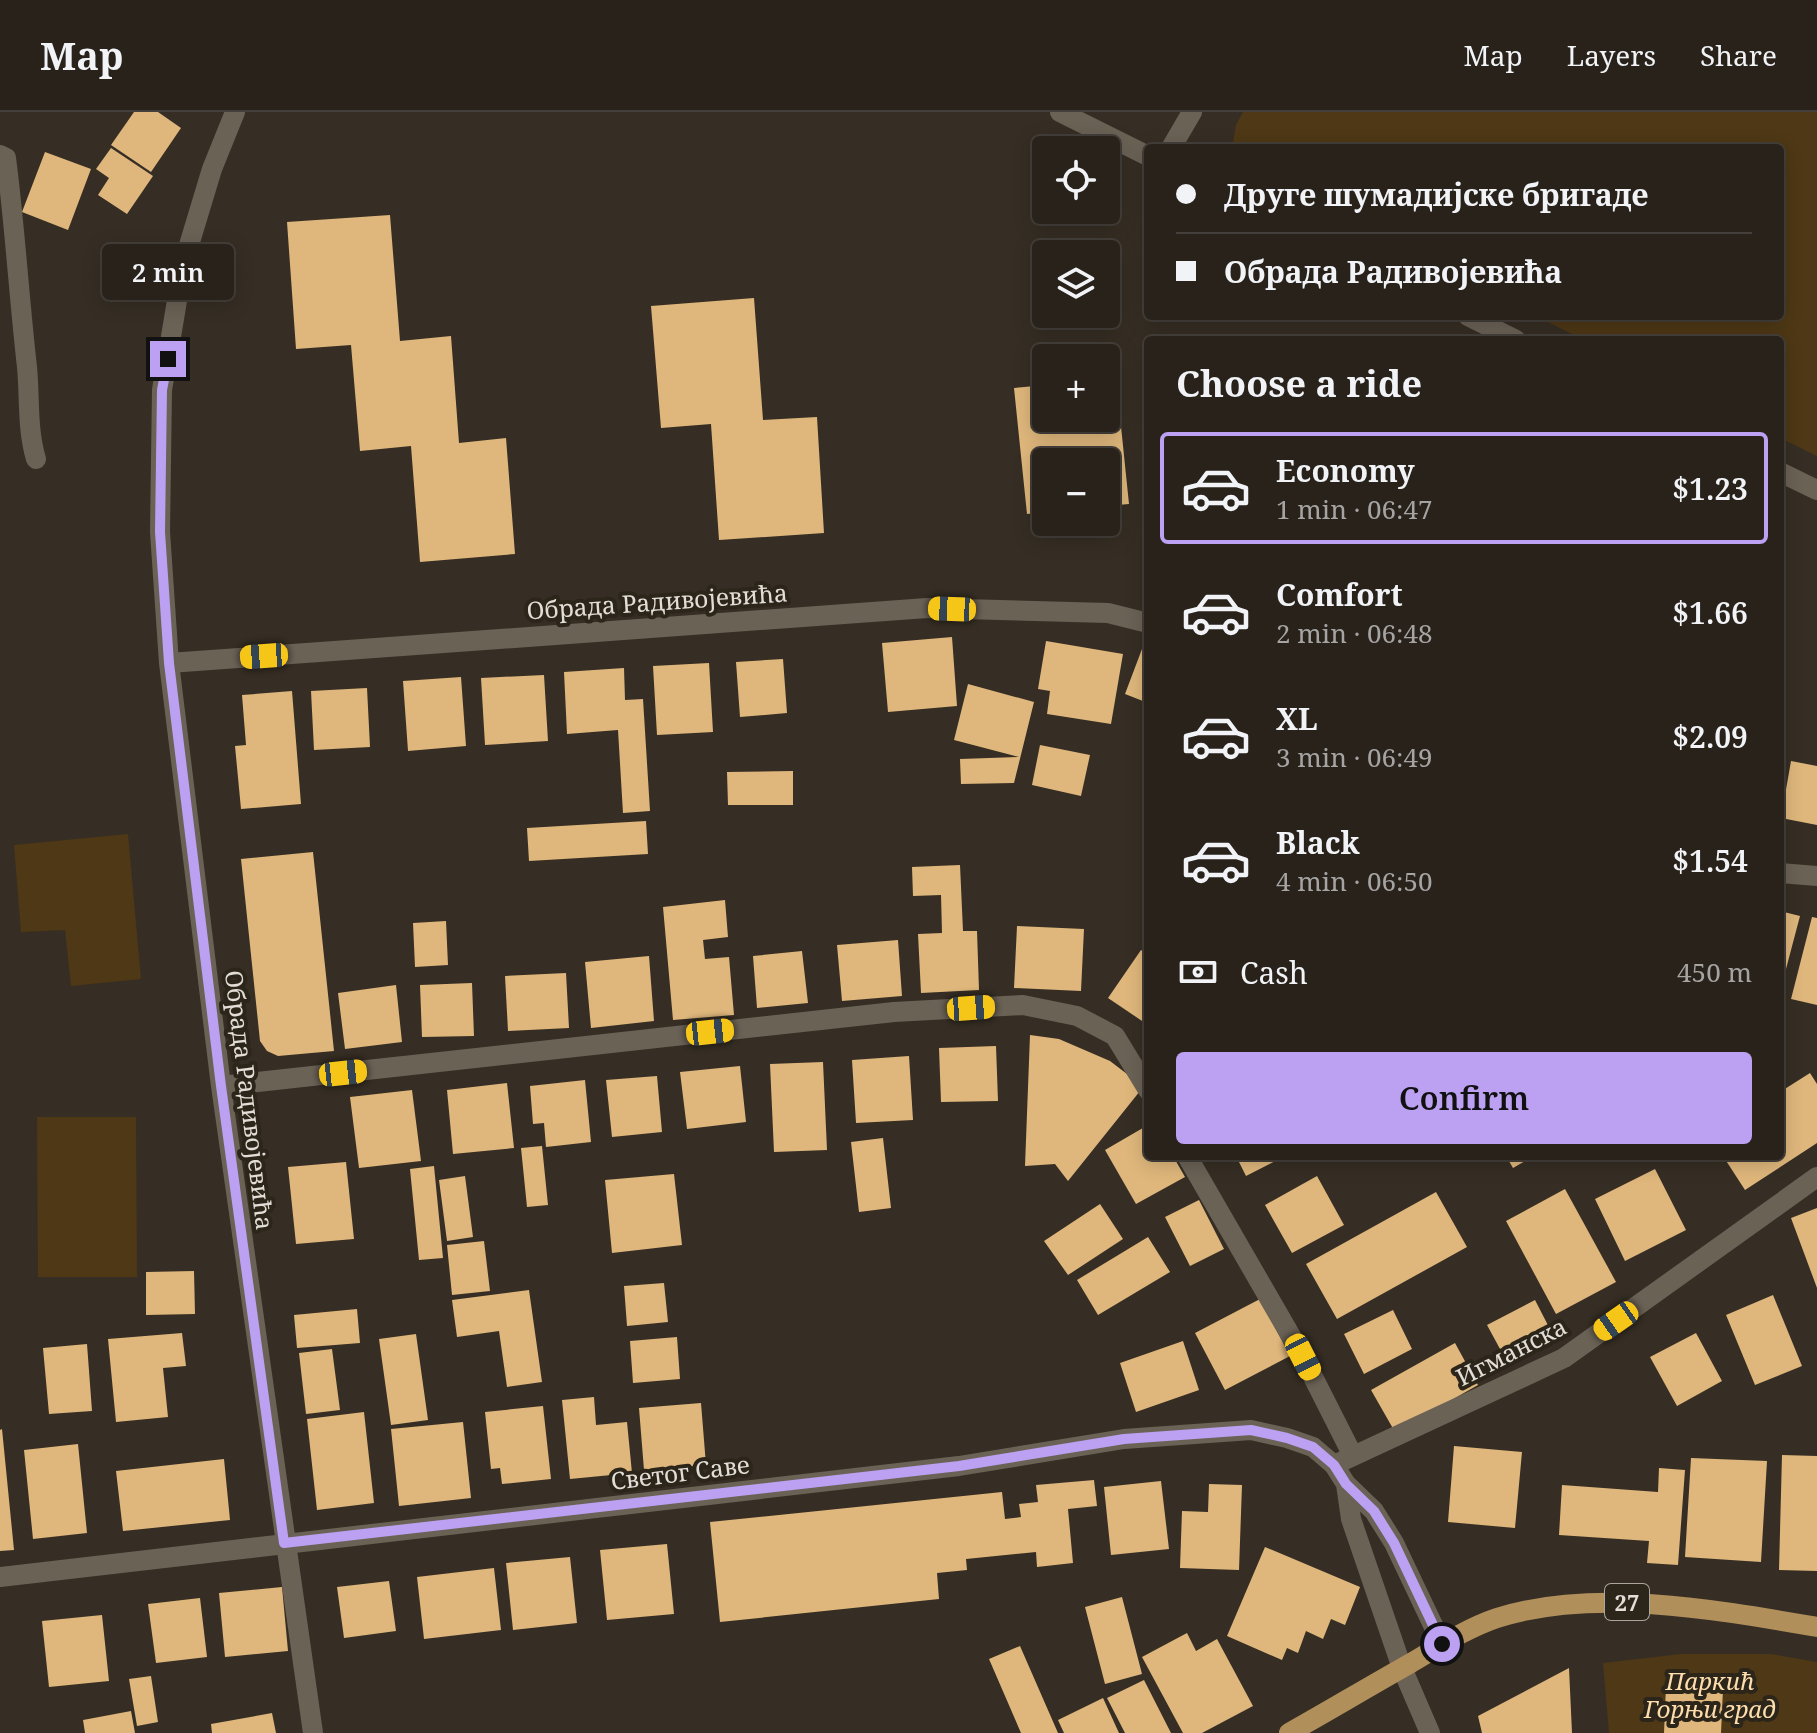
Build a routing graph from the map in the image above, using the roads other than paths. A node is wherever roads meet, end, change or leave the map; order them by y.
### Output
1 (235, 112) edge
2 (1060, 112) edge
3 (1192, 112) edge
4 (1173, 144) edge
5 (1144, 154) edge
6 (0, 155) edge
7 (1476, 320) edge
8 (1508, 336) edge
9 (36, 459) dead end
10 (1784, 474) edge
11 (1817, 490) edge
12 (1144, 622) edge
13 (169, 663) junction
14 (1784, 874) edge
15 (1817, 876) edge
16 (1144, 1083) edge
17 (221, 1086) junction
18 (1189, 1160) edge
19 (1817, 1177) edge
20 (1353, 1456) junction
21 (1334, 1465) junction
22 (1346, 1484) junction
23 (284, 1543) junction
24 (0, 1577) edge
25 (1817, 1627) edge
26 (1442, 1644) junction
27 (1402, 1668) junction
28 (313, 1733) edge
29 (1289, 1733) edge
30 (1430, 1733) edge

1 - 13 street, Обрада Радивојевића
2 - 5 street
3 - 4 street
6 - 9 street
7 - 8 street
10 - 11 street
12 - 13 street, Обрада Радивојевића
13 - 17 street, Обрада Радивојевића
14 - 15 street
16 - 17 street
17 - 23 street, Обрада Радивојевића
18 - 20 street
19 - 20 street, Игманска
20 - 21 street, Игманска
21 - 22 street, Светог Саве
21 - 23 street, Светог Саве
22 - 26 street
22 - 27 street
23 - 24 street, Светог Саве
23 - 28 street, Обрада Радивојевића
25 - 26 main road, 27
26 - 27 main road, 27
27 - 29 main road, 27
27 - 30 street

